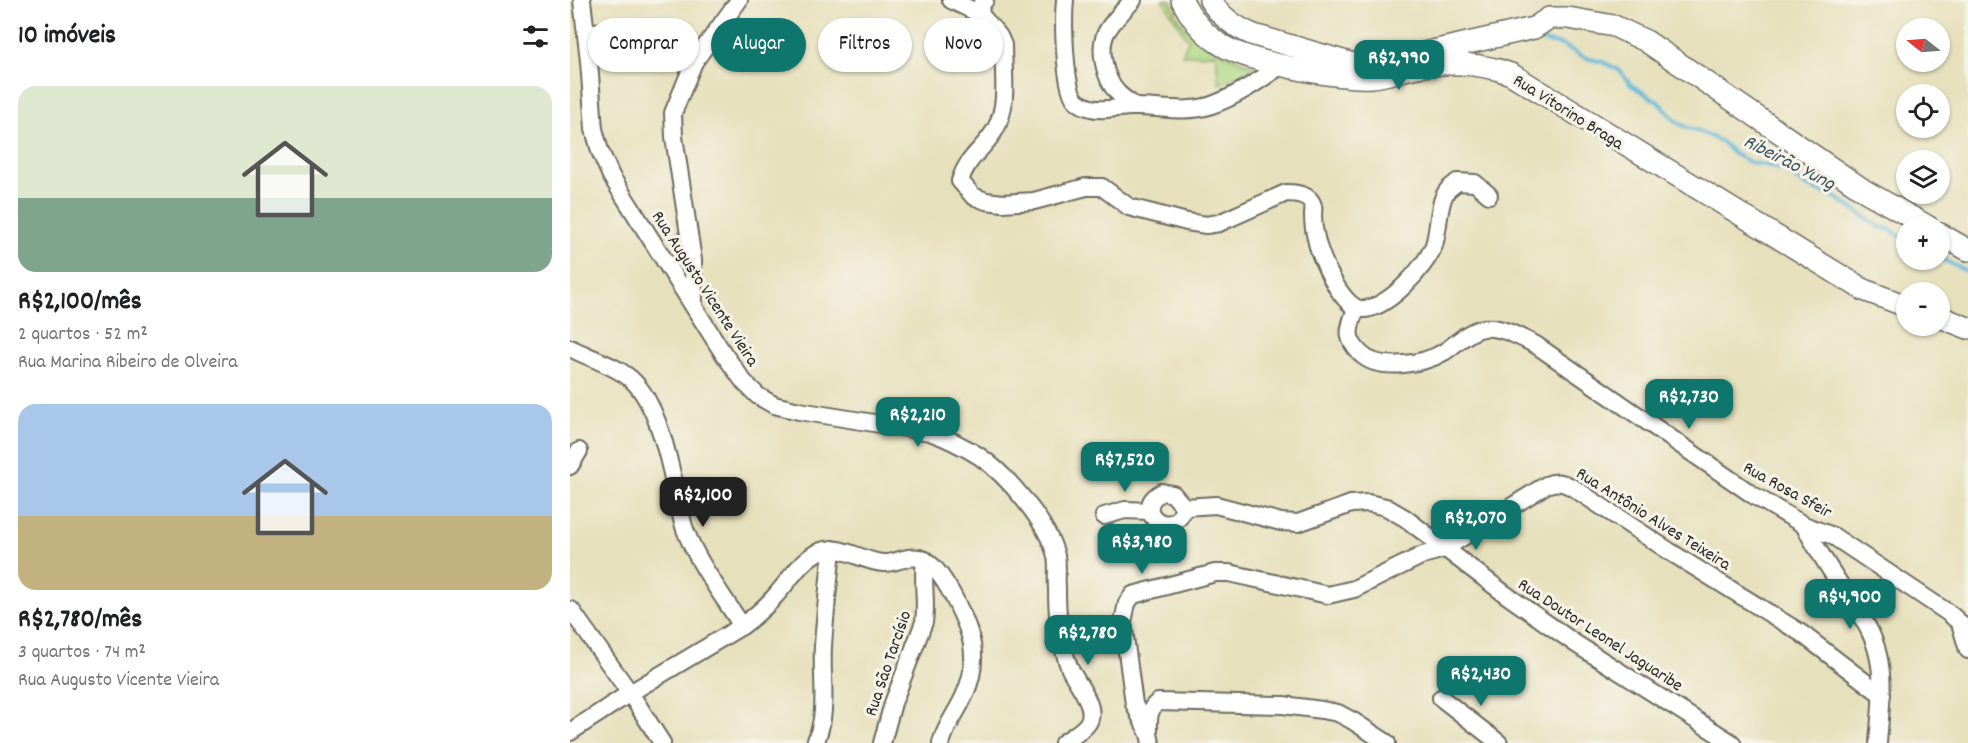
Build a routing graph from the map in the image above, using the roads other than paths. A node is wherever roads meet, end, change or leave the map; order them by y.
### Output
1 (739, 0) edge
2 (951, 0) edge
3 (1065, 0) edge
4 (1133, 0) edge
5 (1182, 0) edge
6 (1210, 0) edge
7 (983, 7) edge
8 (580, 15) edge
9 (699, 55) edge
10 (1280, 66) junction
11 (690, 72) edge
12 (1136, 107) junction
13 (1489, 195) dead end
14 (1909, 216) edge
15 (1950, 240) edge
16 (1968, 250) edge
17 (1896, 302) edge
18 (694, 307) junction
19 (1356, 309) junction
20 (1950, 321) edge
21 (1968, 328) edge
22 (570, 348) edge
23 (579, 451) dead end
24 (570, 466) edge
25 (1104, 516) dead end
26 (1804, 525) junction
27 (832, 549) junction
28 (1444, 549) junction
29 (925, 560) junction
30 (571, 610) edge
31 (742, 626) junction
32 (1968, 650) edge
33 (630, 693) junction
34 (1882, 695) junction
35 (1441, 698) dead end
36 (570, 732) edge
37 (1150, 739) edge
38 (662, 743) edge
39 (815, 743) edge
40 (882, 743) edge
41 (941, 743) edge
42 (1063, 743) edge
43 (1387, 743) edge
44 (1499, 743) edge
45 (1732, 743) edge
46 (1878, 743) edge

1 - 9 street
2 - 7 street
3 - 12 street
4 - 12 street
5 - 10 main road, Rua Vitorino Braga
6 - 14 main road
7 - 19 street
8 - 18 street, Rua Augusto Vicente Vieira
10 - 12 street
10 - 17 main road, Rua Vitorino Braga
11 - 18 street
13 - 19 street
15 - 16 main road
18 - 42 street, Rua Augusto Vicente Vieira
19 - 26 street, Rua Rosa Sfeir
20 - 21 main road
22 - 31 street
23 - 24 street
25 - 28 street, Rua Doutor Leonel Jaguaribe
26 - 32 street, Rua Rosa Sfeir
26 - 34 street
27 - 29 street
27 - 31 street
27 - 39 street
28 - 34 street, Rua Antônio Alves Teixeira
28 - 37 street, Rua Antônio Alves Teixeira
28 - 45 street, Rua Doutor Leonel Jaguaribe
29 - 40 street, Rua São Tarcísio
29 - 41 street
30 - 33 street
31 - 33 street
33 - 36 street
33 - 38 street
34 - 46 street
35 - 44 street
37 - 43 street

